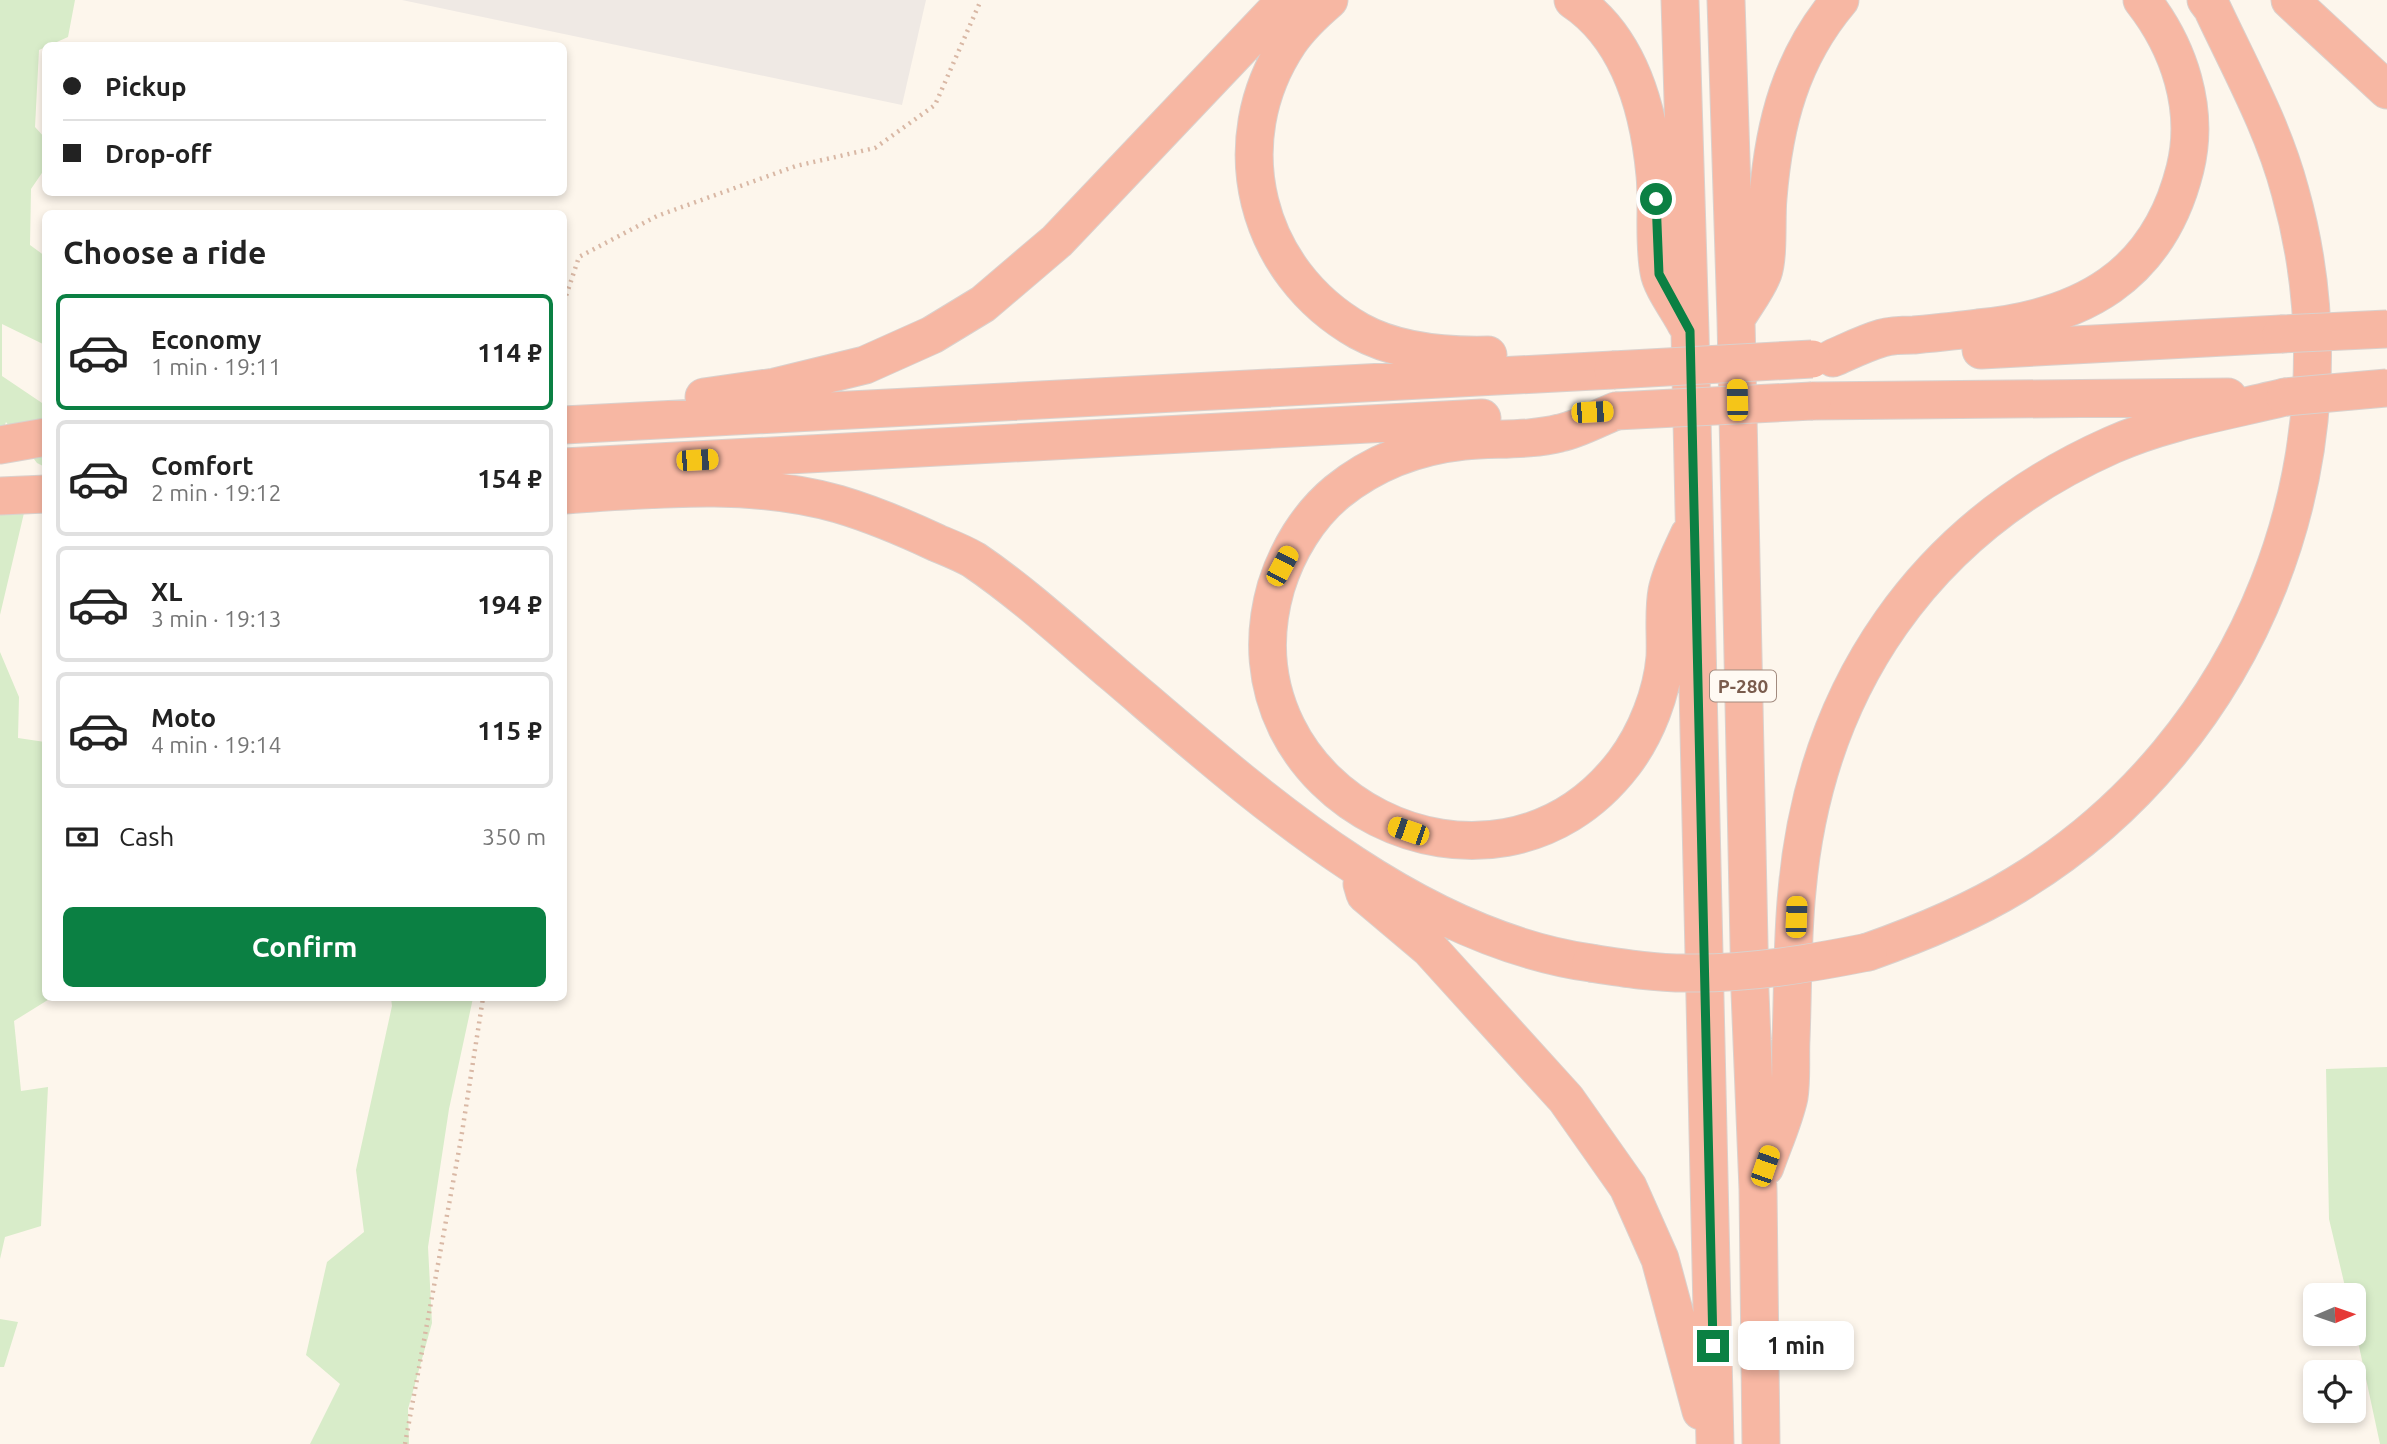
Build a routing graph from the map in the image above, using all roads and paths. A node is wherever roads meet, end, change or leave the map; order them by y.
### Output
1 (981, 0) edge
2 (1286, 0) edge
3 (1329, 0) edge
4 (1573, 0) edge
5 (1680, 0) edge
6 (1726, 0) edge
7 (1840, 0) edge
8 (2142, 0) edge
9 (2206, 0) edge
10 (2290, 0) edge
11 (2387, 90) edge
12 (567, 293) edge
13 (1736, 319) junction
14 (2387, 329) edge
15 (1690, 331) junction
16 (1823, 358) junction
17 (1613, 370) junction
18 (2387, 388) edge
19 (2285, 397) junction
20 (1616, 411) junction
21 (570, 419) edge
22 (42, 438) edge
23 (0, 445) edge
24 (42, 453) edge
25 (0, 455) edge
26 (570, 476) edge
27 (4, 496) edge
28 (42, 496) edge
29 (1694, 521) junction
30 (1358, 870) junction
31 (483, 1001) edge
32 (1758, 1189) junction
33 (405, 1444) edge
34 (1709, 1444) edge
35 (1715, 1444) edge
36 (1761, 1444) edge

1 - 12 path
2 - 21 highway
3 - 17 highway
4 - 15 highway
5 - 15 highway, Р-280
6 - 13 highway, Р-280
7 - 13 highway
8 - 16 highway
9 - 30 highway, bridge
10 - 11 highway
13 - 32 highway, Р-280
14 - 16 highway, bridge
15 - 29 highway, Р-280
16 - 17 highway, bridge
17 - 21 highway
18 - 19 highway, bridge
19 - 20 highway, bridge
19 - 32 highway
20 - 26 highway
20 - 29 highway
22 - 23 highway
24 - 25 highway
26 - 30 highway
27 - 28 highway
29 - 35 highway, Р-280
30 - 34 highway
31 - 33 path
32 - 36 highway, Р-280

